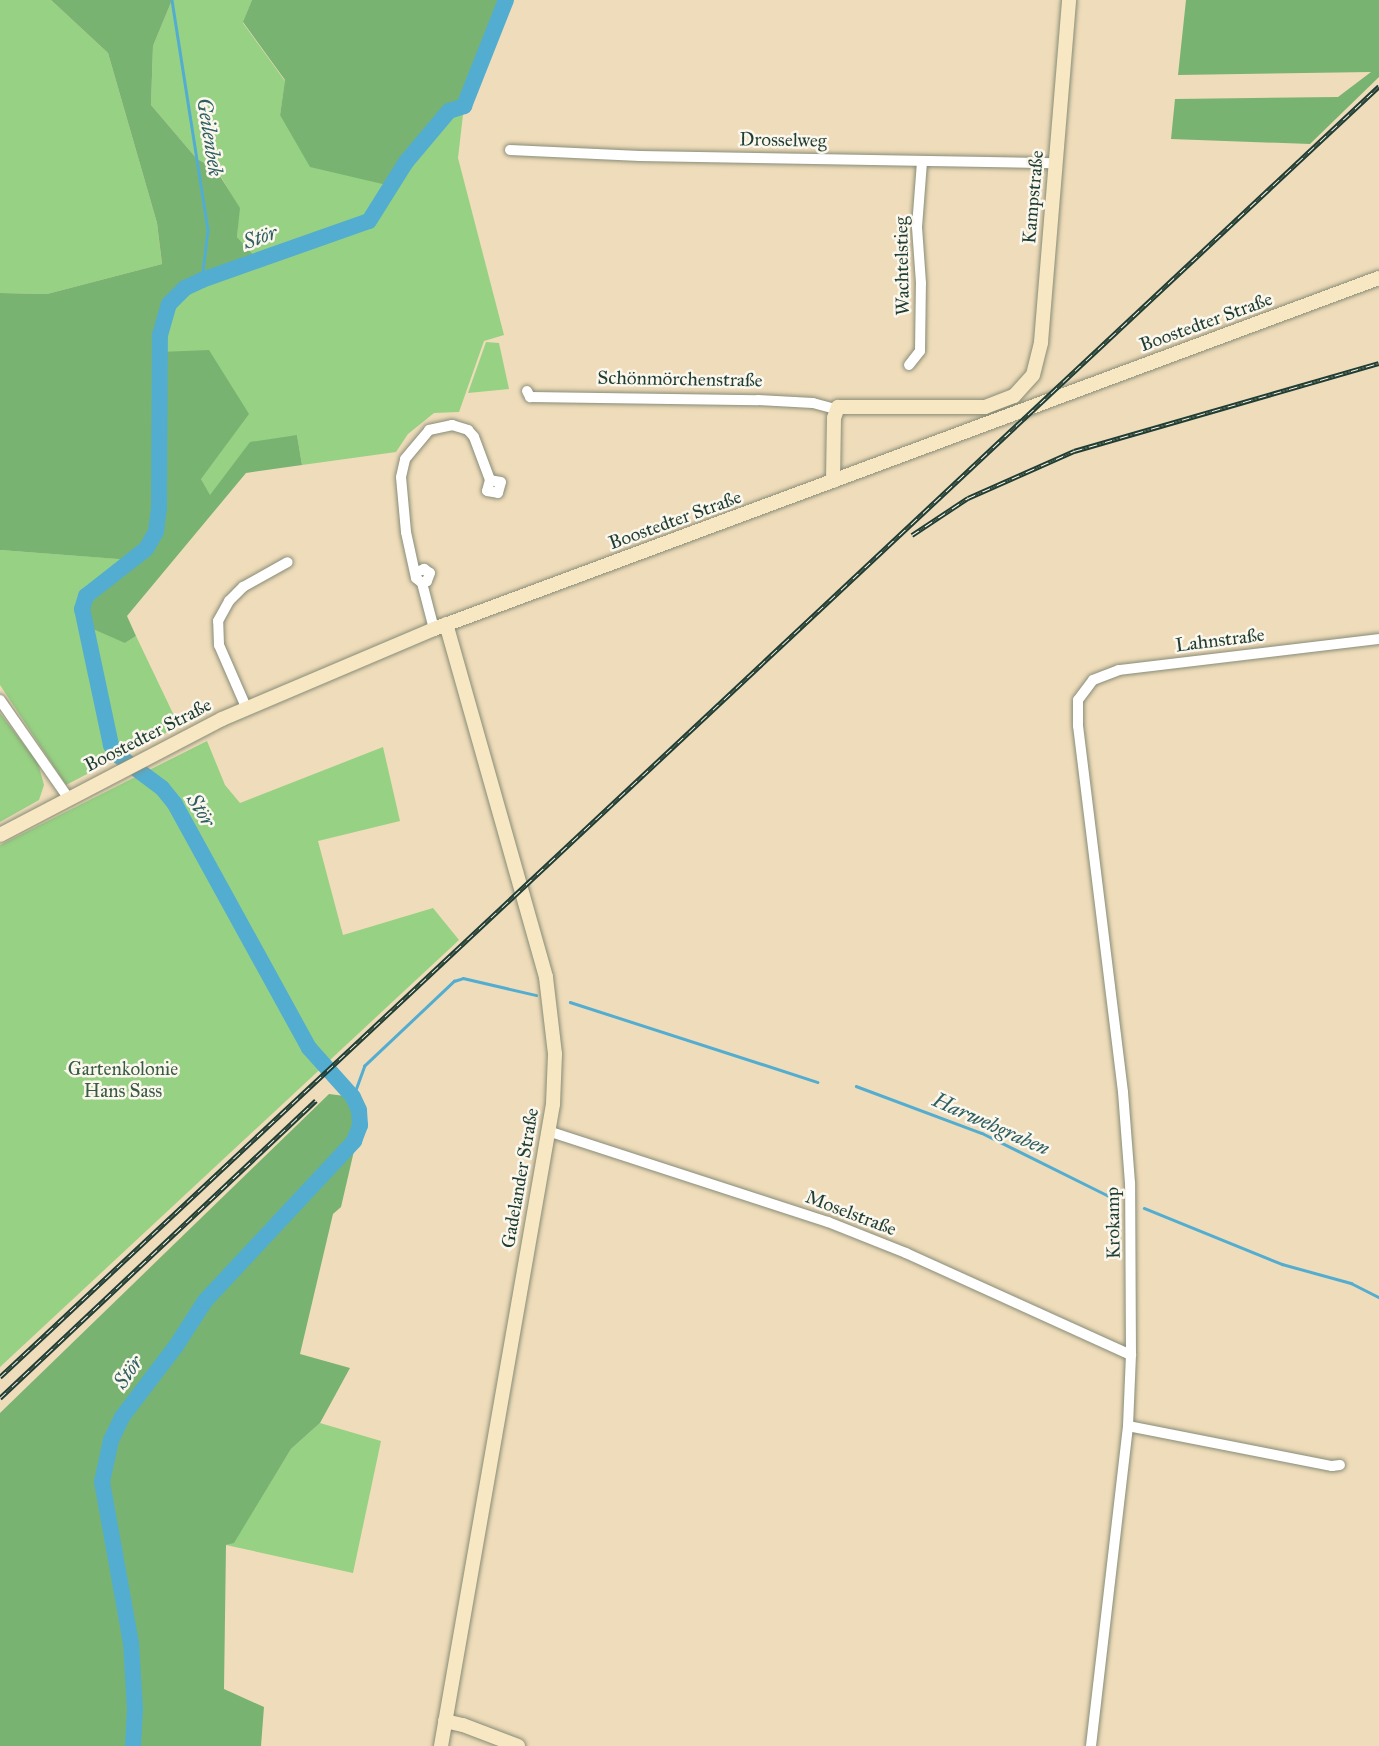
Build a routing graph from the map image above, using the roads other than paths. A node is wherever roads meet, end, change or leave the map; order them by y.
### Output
1 (1069, 0) edge
2 (510, 150) dead end
3 (922, 162) junction
4 (1055, 163) junction
5 (1379, 278) edge
6 (909, 365) dead end
7 (527, 391) dead end
8 (1019, 392) joint
9 (836, 409) junction
10 (490, 480) dead end
11 (833, 481) junction
12 (288, 562) dead end
13 (440, 626) junction
14 (1379, 639) edge
15 (0, 700) edge
16 (1078, 700) joint
17 (246, 707) junction
18 (69, 799) junction
19 (0, 835) edge
20 (548, 1131) junction
21 (1131, 1355) junction
22 (1128, 1426) junction
23 (1340, 1465) dead end
24 (445, 1721) junction
25 (441, 1746) edge
26 (518, 1746) edge
27 (1091, 1746) edge

1 - 4 street, Kampstraße
2 - 3 street, Drosselweg
3 - 4 street, Drosselweg
3 - 6 street, Wachtelstieg
4 - 8 street, Kampstraße
5 - 11 street, Boostedter Straße
7 - 9 street, Schönmörchenstraße
8 - 9 street, Schönmörchenstraße
9 - 11 street
10 - 13 street
11 - 13 street, Boostedter Straße
12 - 17 street
13 - 17 street, Boostedter Straße
13 - 20 street, Gadelander Straße
14 - 16 street, Lahnstraße
15 - 18 street
16 - 21 street, Krokamp
17 - 18 street, Boostedter Straße
18 - 19 street, Boostedter Straße
20 - 21 street, Moselstraße
20 - 24 street, Gadelander Straße
21 - 22 street, Krokamp
22 - 23 street
22 - 27 street, Krokamp
24 - 25 street, Gadelander Straße
24 - 26 street

